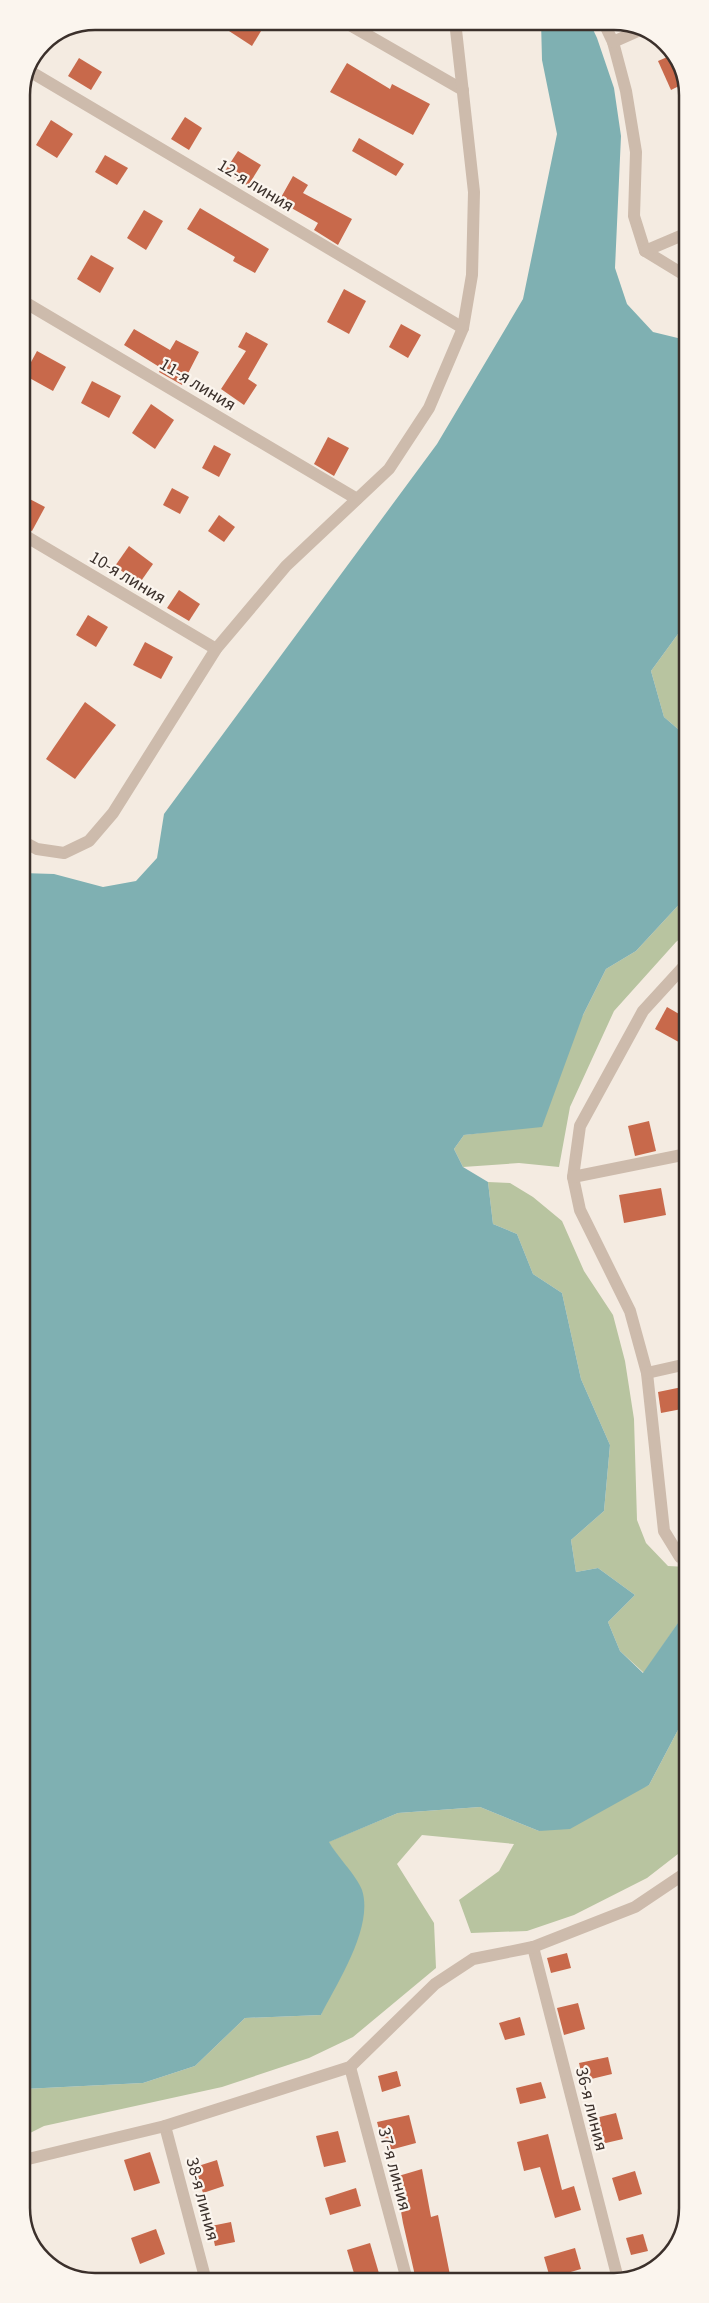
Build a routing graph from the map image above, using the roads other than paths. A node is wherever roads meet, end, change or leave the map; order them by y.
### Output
1 (359, 30) edge
2 (456, 30) edge
3 (607, 30) edge
4 (633, 33) edge
5 (613, 42) junction
6 (34, 74) edge
7 (463, 90) junction
8 (679, 237) edge
9 (645, 251) junction
10 (679, 272) edge
11 (30, 305) edge
12 (464, 328) junction
13 (358, 499) junction
14 (30, 539) edge
15 (216, 650) junction
16 (30, 845) edge
17 (679, 972) edge
18 (679, 1155) edge
19 (573, 1177) junction
20 (679, 1366) edge
21 (647, 1373) junction
22 (679, 1555) edge
23 (679, 1877) edge
24 (533, 1947) junction
25 (350, 2067) junction
26 (165, 2126) junction
27 (30, 2159) edge
28 (204, 2273) edge
29 (405, 2273) edge
30 (616, 2273) edge

1 - 7 street
2 - 7 street
3 - 5 street
4 - 5 street
5 - 9 street
6 - 12 street, 12-я линия
7 - 12 street
8 - 9 street
9 - 10 street
11 - 13 street, 11-я линия
12 - 13 street
13 - 15 street
14 - 15 street, 10-я линия
15 - 16 street
17 - 19 street
18 - 19 street
19 - 21 street
20 - 21 street
21 - 22 street
23 - 24 street
24 - 25 street
24 - 30 street, 36-я линия
25 - 26 street
25 - 29 street, 37-я линия
26 - 27 street
26 - 28 street, 38-я линия

